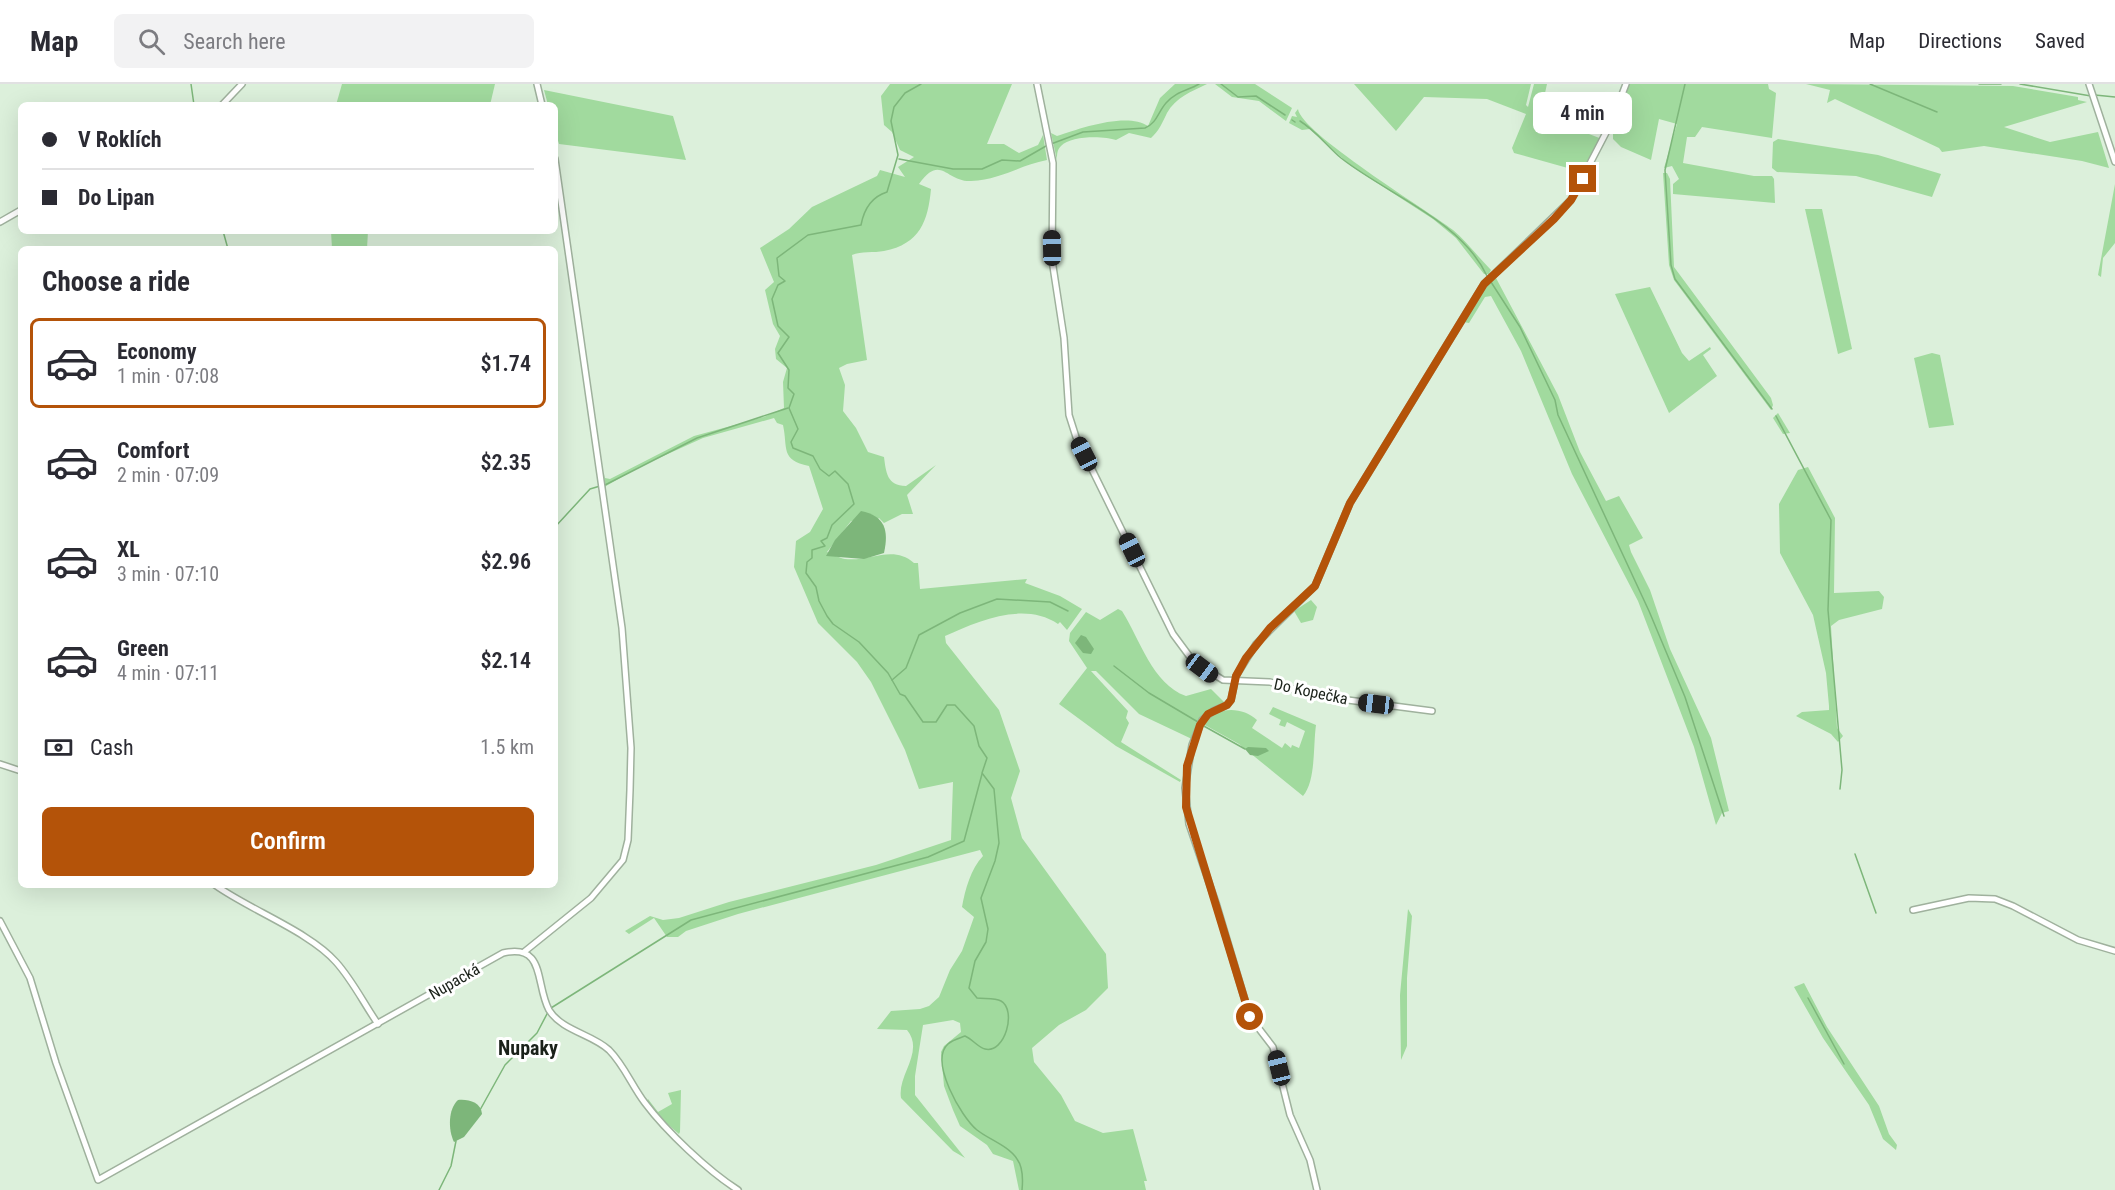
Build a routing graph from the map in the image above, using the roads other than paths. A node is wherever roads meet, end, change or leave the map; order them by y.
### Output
1 (242, 84) edge
2 (537, 84) edge
3 (1037, 84) edge
4 (1626, 84) edge
5 (2089, 84) edge
6 (226, 102) edge
7 (541, 102) edge
8 (2115, 162) edge
9 (558, 180) edge
10 (18, 212) edge
11 (0, 222) edge
12 (1234, 682) junction
13 (1432, 711) dead end
14 (0, 764) edge
15 (18, 770) edge
16 (220, 888) edge
17 (1913, 910) dead end
18 (0, 921) edge
19 (2115, 951) edge
20 (524, 952) junction
21 (378, 1024) junction
22 (738, 1190) edge
23 (1317, 1190) edge

1 - 6 street
2 - 7 street
3 - 12 street, Do Kopečka
4 - 12 street
5 - 8 street
9 - 20 street
10 - 11 street
12 - 13 street, Do Kopečka
12 - 23 street
14 - 15 street
16 - 21 street
17 - 19 street
18 - 21 street, Nupacká
20 - 21 street, Nupacká
20 - 22 street

